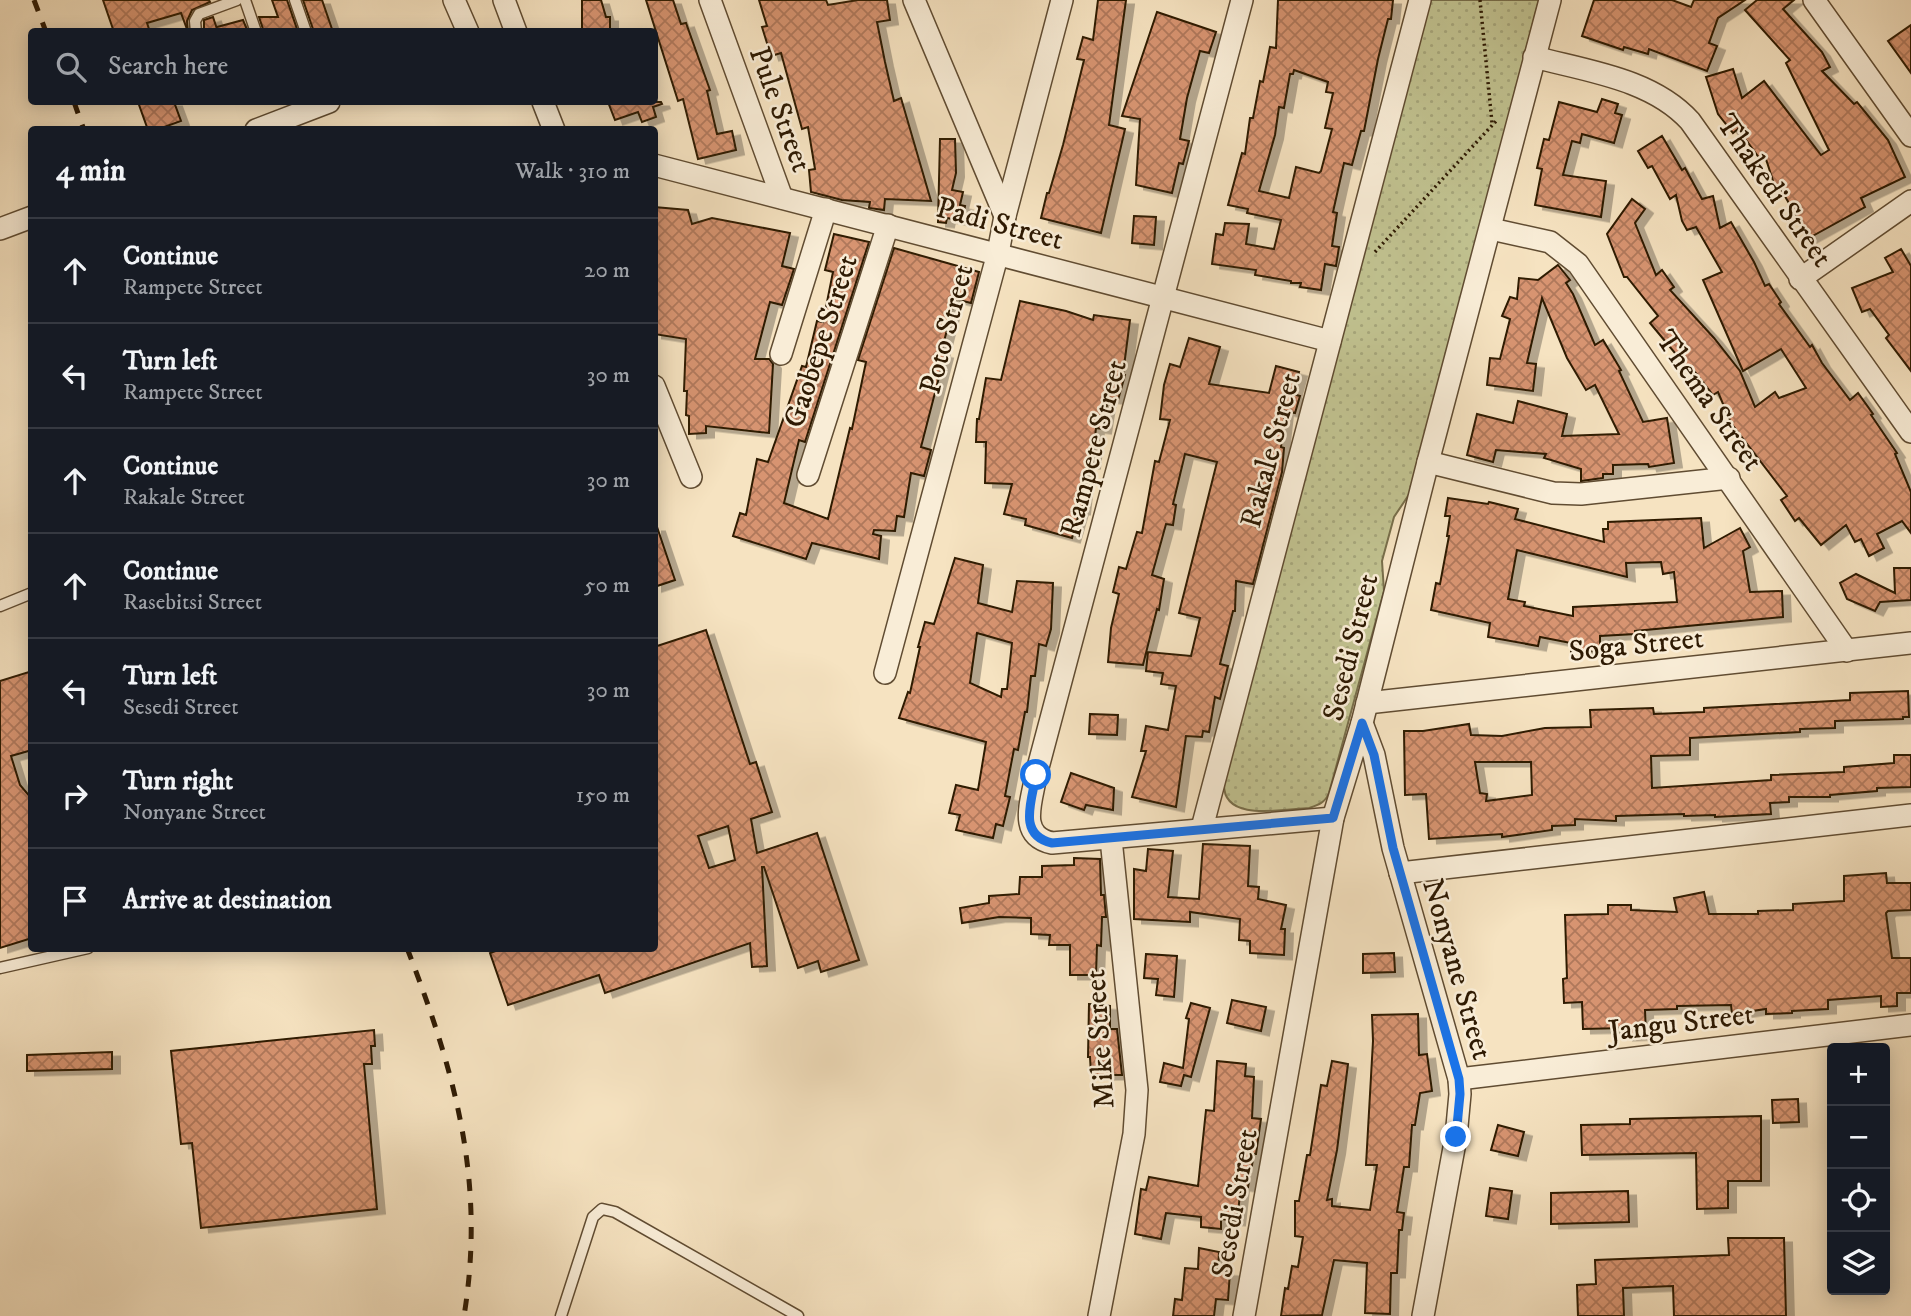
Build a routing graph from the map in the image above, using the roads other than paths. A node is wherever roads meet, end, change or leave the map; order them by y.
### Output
1 (237, 0) edge
2 (245, 0) edge
3 (295, 0) edge
4 (454, 0) edge
5 (505, 0) edge
6 (710, 0) edge
7 (914, 0) edge
8 (1062, 0) edge
9 (1242, 0) edge
10 (1420, 0) edge
11 (1550, 0) edge
12 (1814, 0) edge
13 (196, 28) edge
14 (255, 28) edge
15 (305, 28) edge
16 (466, 28) edge
17 (515, 28) edge
18 (1534, 57) junction
19 (321, 105) edge
20 (544, 105) edge
21 (266, 126) edge
22 (552, 126) edge
23 (1911, 136) edge
24 (658, 165) edge
25 (782, 198) junction
26 (1911, 201) edge
27 (826, 209) junction
28 (1004, 216) junction
29 (28, 218) edge
30 (888, 225) junction
31 (0, 229) edge
32 (1491, 229) junction
33 (998, 253) junction
34 (1800, 279) junction
35 (1164, 296) junction
36 (1329, 341) junction
37 (781, 354) dead end
38 (658, 396) edge
39 (1911, 432) edge
40 (1428, 462) junction
41 (808, 475) dead end
42 (691, 477) dead end
43 (1728, 478) junction
44 (28, 595) edge
45 (0, 606) edge
46 (1911, 643) edge
47 (1847, 651) junction
48 (884, 673) dead end
49 (1364, 713) junction
50 (1911, 815) edge
51 (1333, 818) junction
52 (1202, 828) junction
53 (1111, 839) junction
54 (1400, 873) junction
55 (70, 952) edge
56 (0, 968) edge
57 (1911, 1025) edge
58 (1459, 1079) junction
59 (561, 1316) edge
60 (798, 1316) edge
61 (1098, 1316) edge
62 (1244, 1316) edge
63 (1423, 1316) edge

1 - 13 lane
2 - 14 lane
3 - 15 lane
4 - 16 street
5 - 17 street
6 - 25 street, Pule Street
7 - 28 street, Padi Street
8 - 28 street, Poto Street
9 - 35 street, Rampete Street
10 - 36 street, Rakale Street
11 - 18 street, Sesedi Street
12 - 23 street
18 - 32 street, Sesedi Street
18 - 34 street, Thakedi Street
19 - 21 street
20 - 22 street
24 - 25 street, Padi Street
25 - 27 street, Padi Street
26 - 34 street
27 - 30 street, Padi Street
27 - 37 street
28 - 33 street, Poto Street
29 - 31 street
30 - 33 street, Padi Street
30 - 41 street, Gaobepe Street
32 - 40 street, Sesedi Street
32 - 43 street, Thema Street
33 - 35 street, Padi Street
33 - 48 street, Poto Street
34 - 39 street, Thakedi Street
35 - 36 street, Padi Street
35 - 53 street, Rampete Street
36 - 52 street, Rakale Street
38 - 42 street
40 - 43 street
40 - 49 street, Sesedi Street
43 - 47 street, Thema Street
44 - 45 lane
46 - 47 street, Soga Street
47 - 49 street, Soga Street
49 - 51 street, Sesedi Street
49 - 54 street, Nonyane Street
50 - 54 street
51 - 52 street
51 - 62 street, Sesedi Street
52 - 53 street
53 - 61 street, Mike Street
54 - 58 street, Nonyane Street
55 - 56 lane
57 - 58 street, Jangu Street
58 - 63 street, Nonyane Street
59 - 60 lane

